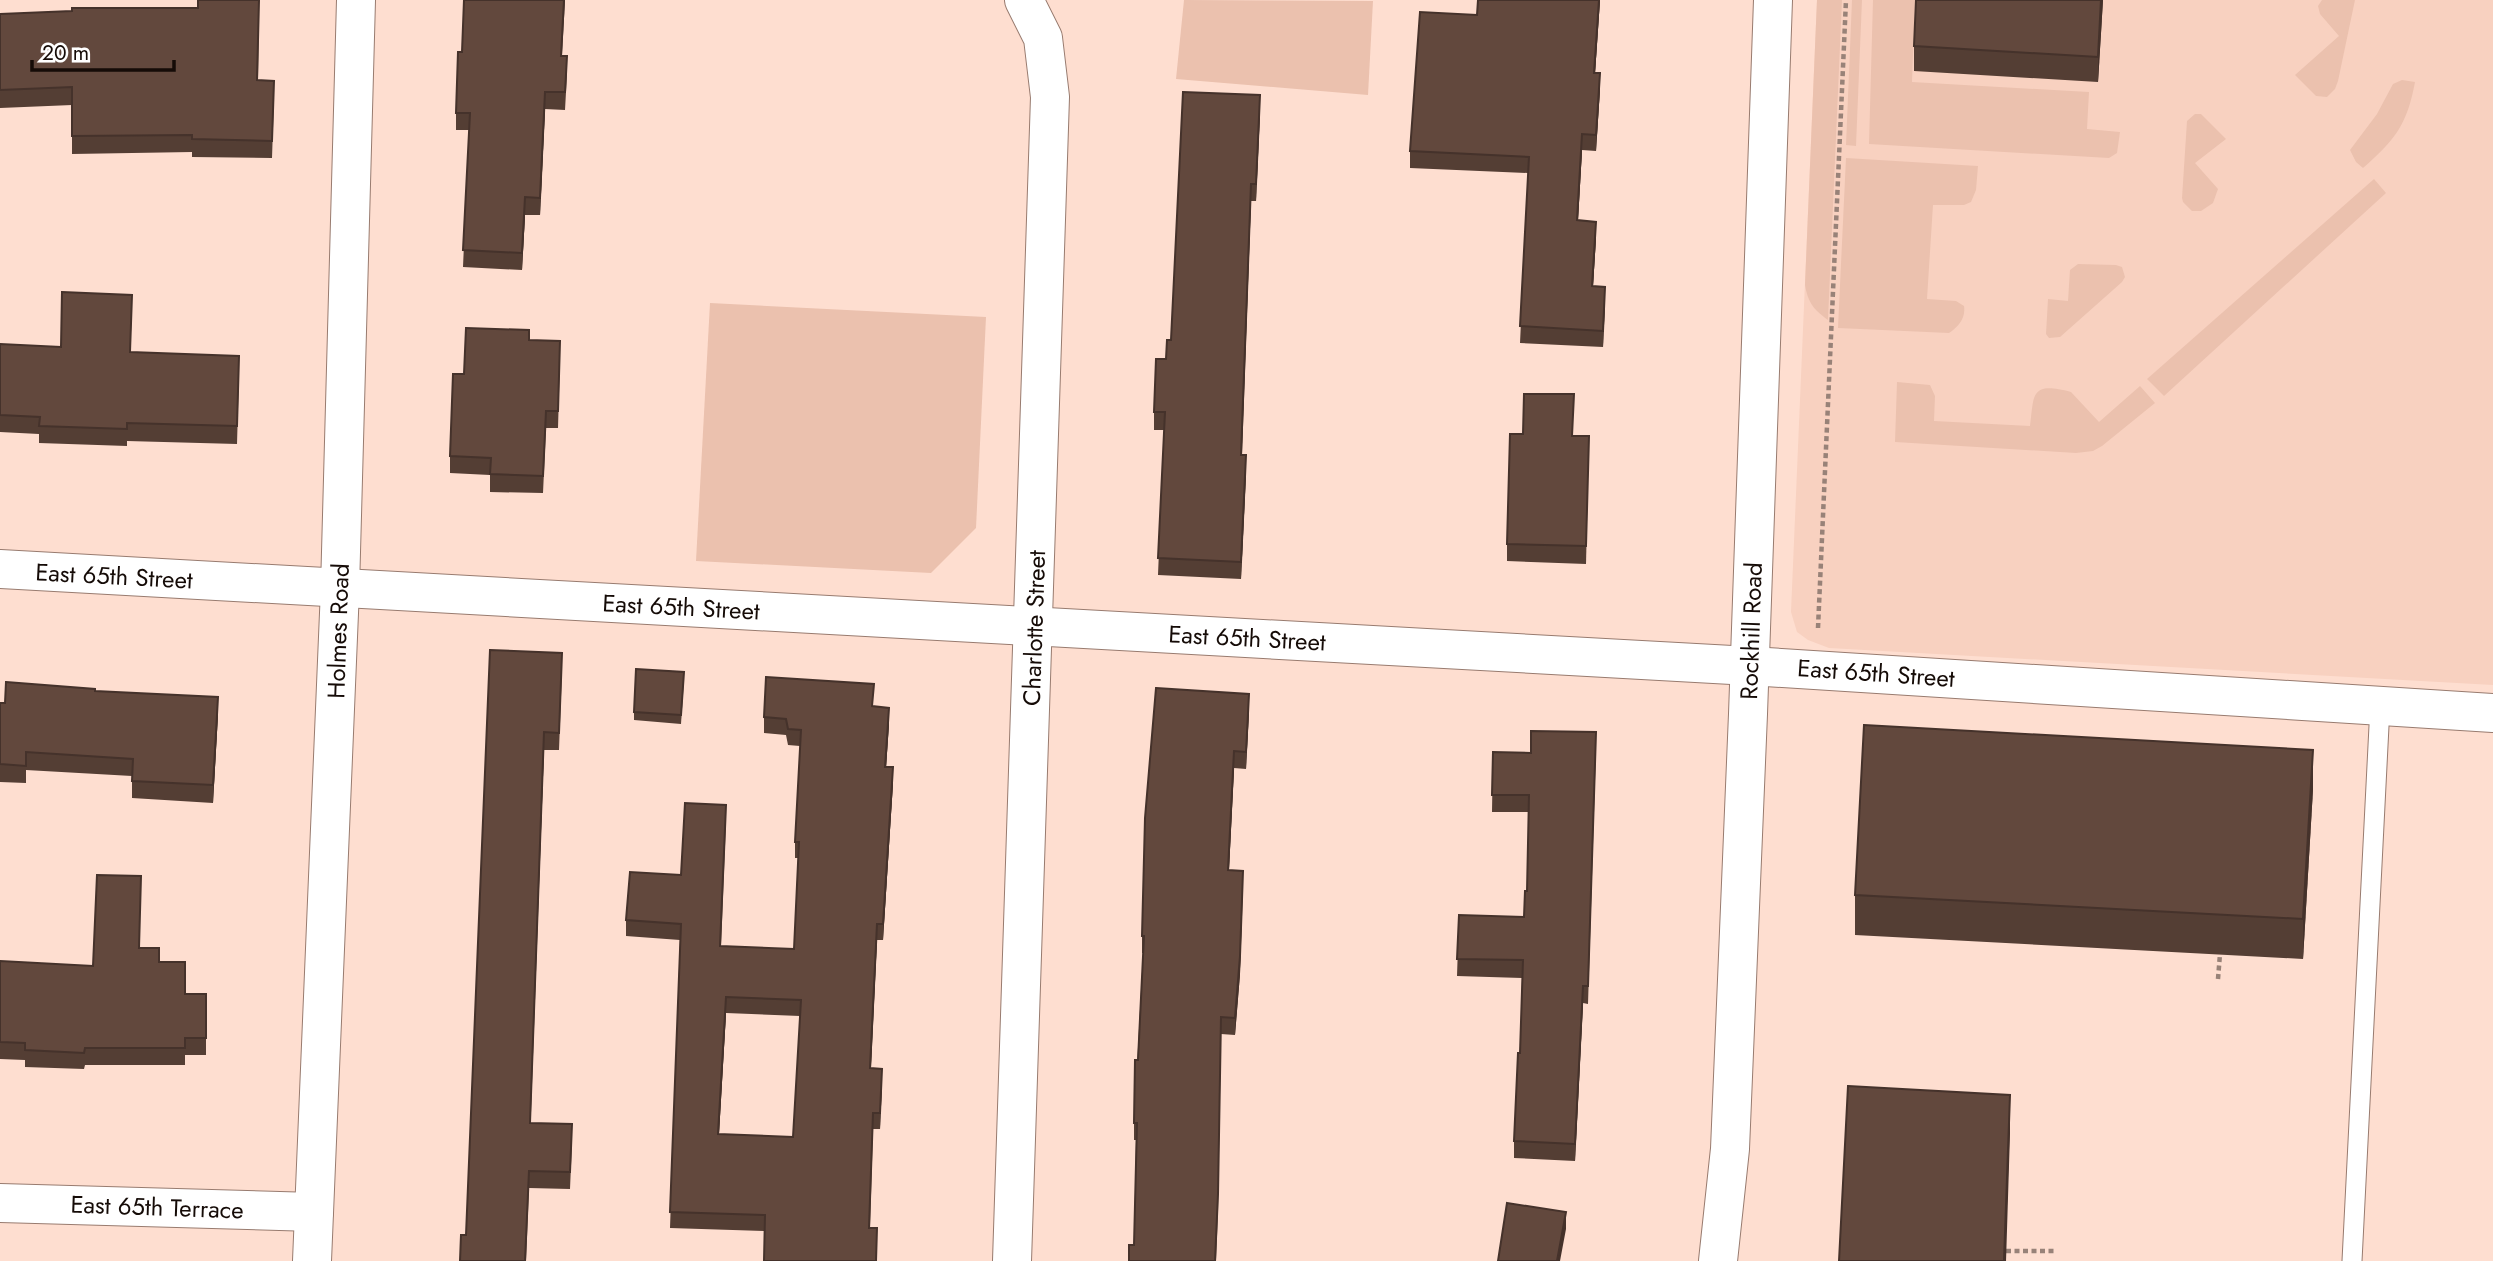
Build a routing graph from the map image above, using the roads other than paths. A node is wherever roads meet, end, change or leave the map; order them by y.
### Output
1 (356, 0) edge
2 (1024, 0) edge
3 (1773, 0) edge
4 (0, 569) edge
5 (340, 589) junction
6 (1035, 626) junction
7 (1750, 666) junction
8 (2380, 706) junction
9 (2493, 713) edge
10 (0, 1203) edge
11 (314, 1212) junction
12 (312, 1261) edge
13 (1012, 1261) edge
14 (1718, 1261) edge
15 (2352, 1261) edge

1 - 5 street, Holmes Road
2 - 6 street, Charlotte Street
3 - 7 street, Rockhill Road
4 - 5 street, East 65th Street
5 - 6 street, East 65th Street
5 - 11 street, Holmes Road
6 - 7 street, East 65th Street
6 - 13 street, Charlotte Street
7 - 8 street, East 65th Street
7 - 14 street, Rockhill Road
8 - 9 street, East 65th Street
8 - 15 lane
10 - 11 street, East 65th Terrace
11 - 12 street, Holmes Road

